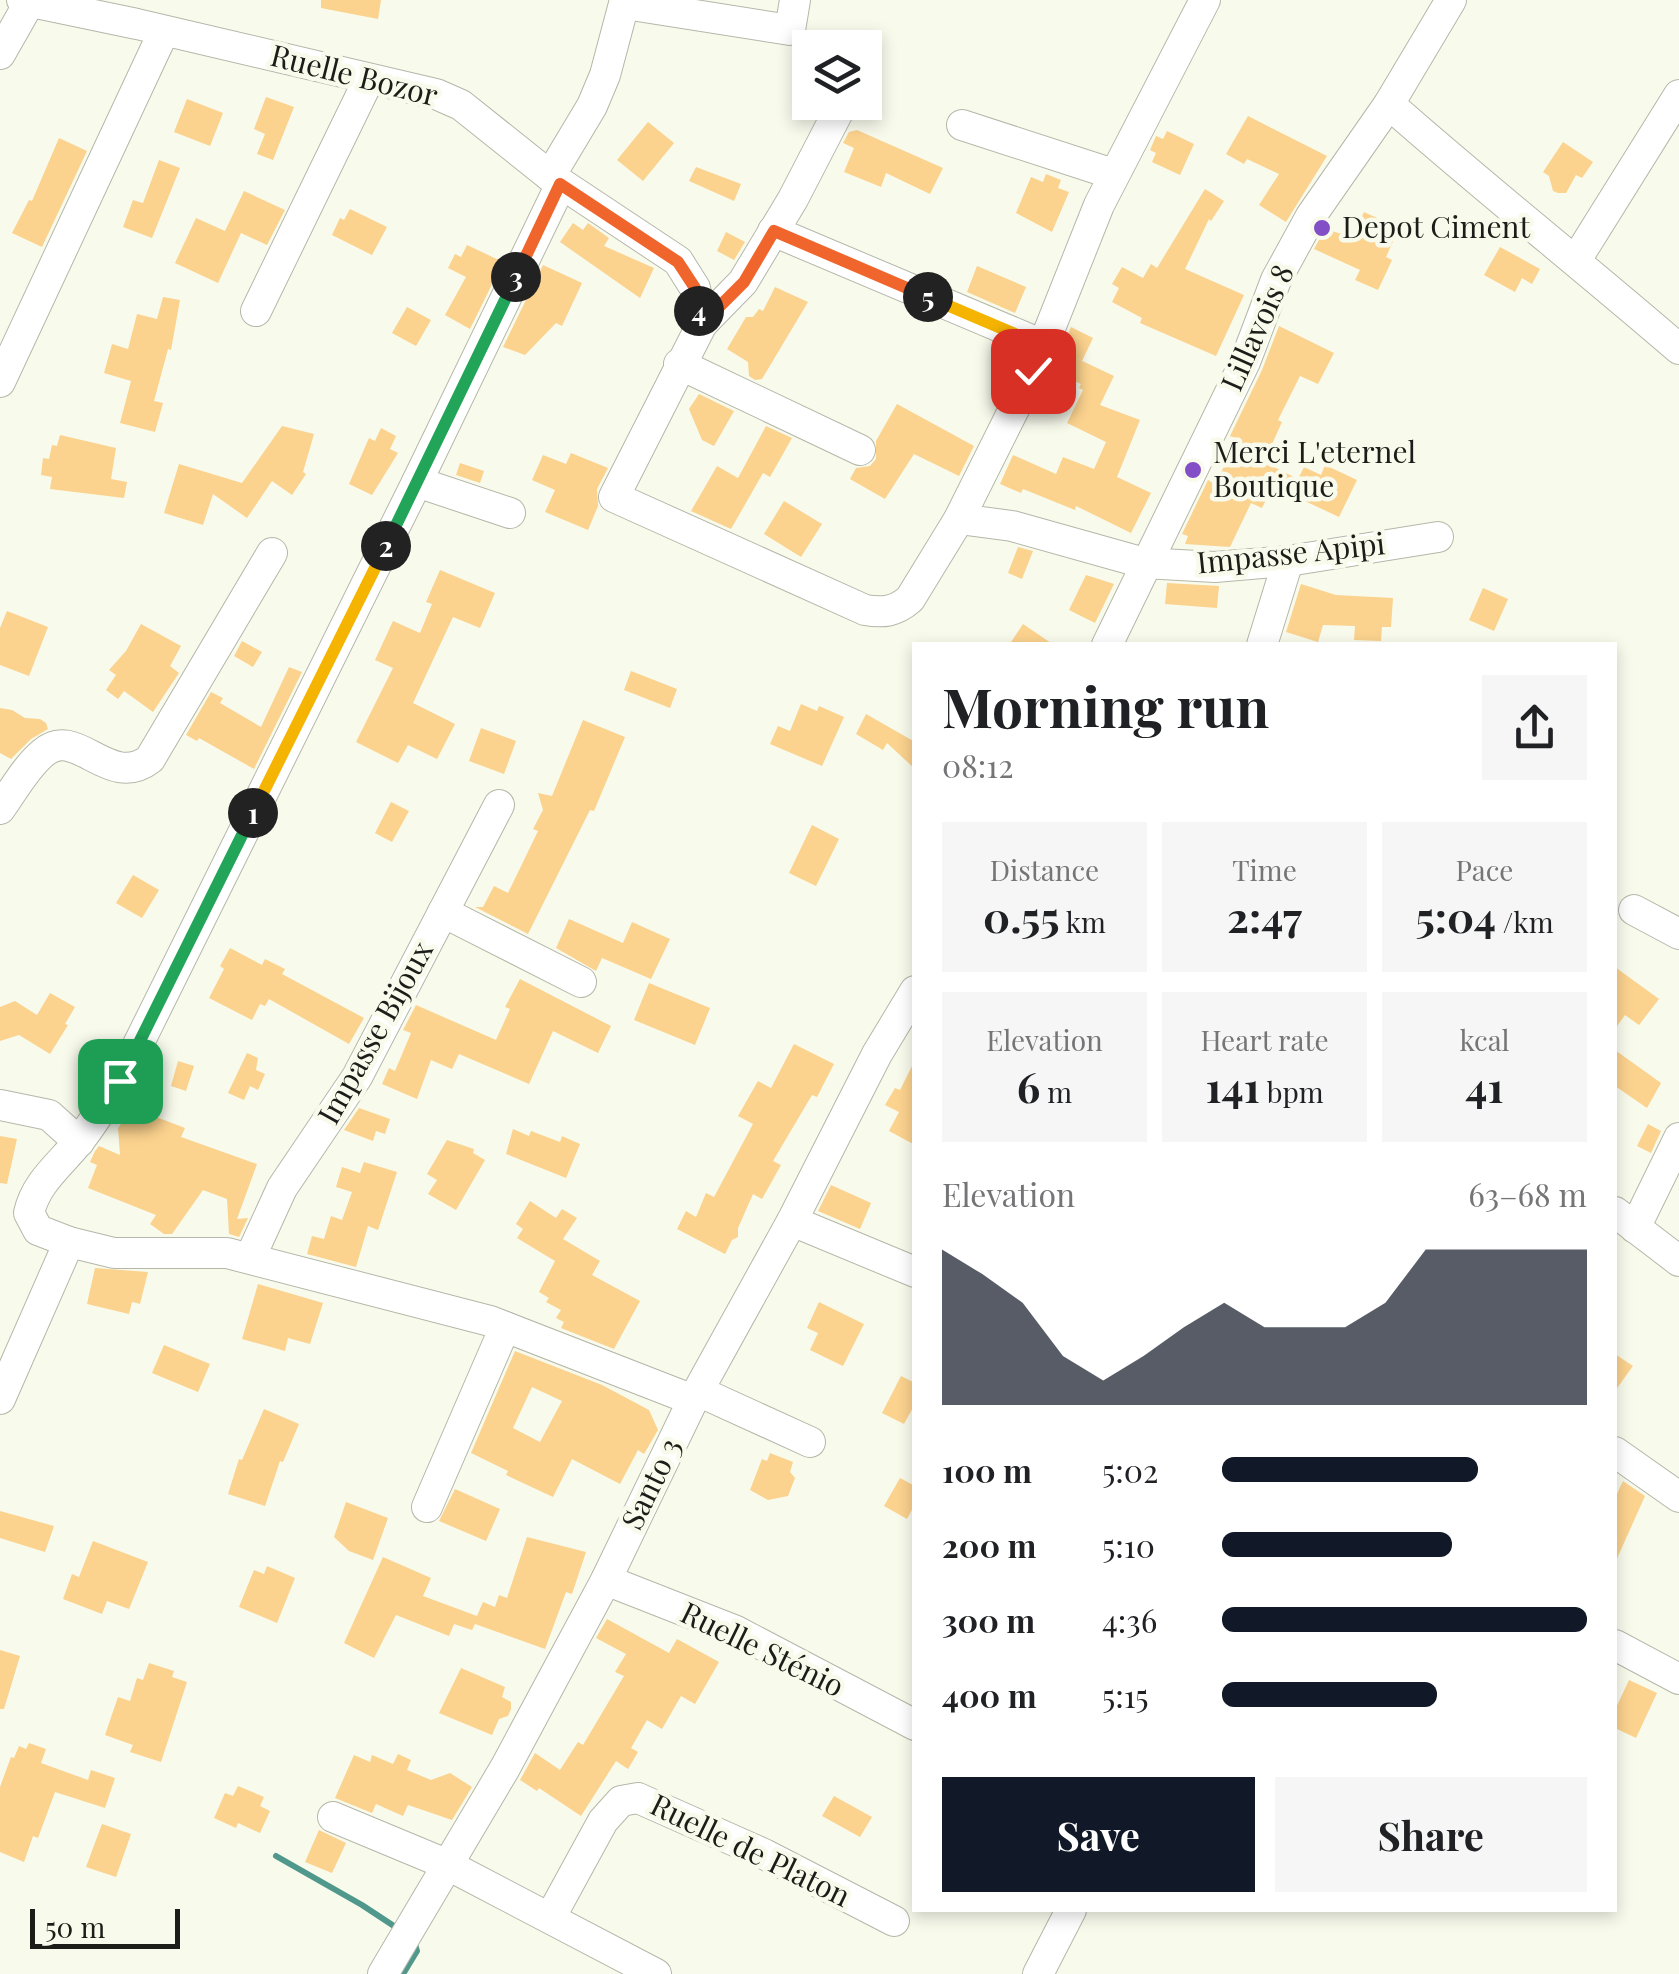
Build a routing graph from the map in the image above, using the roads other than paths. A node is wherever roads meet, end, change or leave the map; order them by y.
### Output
1 (796, 0) edge
2 (1204, 0) edge
3 (1451, 0) edge
4 (26, 2) edge
5 (625, 2) edge
6 (151, 18) edge
7 (0, 54) edge
8 (369, 78) junction
9 (1679, 95) edge
10 (1389, 104) junction
11 (834, 120) edge
12 (962, 125) dead end
13 (1113, 174) junction
14 (555, 180) junction
15 (774, 231) junction
16 (1576, 260) junction
17 (256, 311) dead end
18 (702, 324) junction
19 (1043, 346) junction
20 (1679, 348) edge
21 (680, 364) junction
22 (0, 382) edge
23 (860, 450) dead end
24 (418, 482) junction
25 (510, 514) dead end
26 (960, 519) junction
27 (1438, 537) dead end
28 (272, 553) dead end
29 (1288, 561) junction
30 (1144, 563) junction
31 (1108, 642) edge
32 (1263, 642) edge
33 (499, 805) dead end
34 (0, 809) edge
35 (1634, 910) dead end
36 (443, 912) junction
37 (1679, 934) edge
38 (582, 982) dead end
39 (912, 996) edge
40 (0, 1105) edge
41 (1679, 1138) edge
42 (79, 1142) junction
43 (1625, 1220) edge
44 (792, 1221) junction
45 (69, 1242) junction
46 (250, 1258) junction
47 (1679, 1261) edge
48 (912, 1271) edge
49 (506, 1327) junction
50 (696, 1396) junction
51 (0, 1399) edge
52 (810, 1442) dead end
53 (1617, 1453) edge
54 (1679, 1497) edge
55 (426, 1507) dead end
56 (606, 1580) junction
57 (1617, 1645) edge
58 (1679, 1678) edge
59 (912, 1722) edge
60 (333, 1816) dead end
61 (446, 1864) junction
62 (1070, 1912) edge
63 (550, 1918) junction
64 (894, 1921) dead end
65 (383, 1974) edge
66 (656, 1974) edge
67 (1038, 1974) edge

1 - 5 street
2 - 13 street
3 - 10 street, Lillavois 8
4 - 6 street, Ruelle Bozor
4 - 7 street
5 - 14 street
6 - 8 street, Ruelle Bozor
6 - 22 street
8 - 14 street, Ruelle Bozor
8 - 17 street
9 - 16 street
10 - 16 street
10 - 30 street, Lillavois 8
11 - 15 street
12 - 13 street
13 - 19 street
14 - 18 street, Ruelle Bozor
14 - 24 street
15 - 18 street
15 - 19 street
16 - 20 street
18 - 21 street
19 - 26 street
21 - 23 street
21 - 26 street
24 - 25 street
24 - 42 street
26 - 30 street, Impasse Apipi
27 - 29 street, Impasse Apipi
28 - 34 street
29 - 30 street, Impasse Apipi
29 - 32 street
30 - 31 street
33 - 36 street, Impasse Bijoux
35 - 37 street
36 - 38 street
36 - 46 street, Impasse Bijoux
39 - 44 street, Santo 3
40 - 42 street
41 - 43 street
42 - 45 street
43 - 47 street
44 - 48 street
44 - 50 street, Santo 3
45 - 46 street
45 - 51 street
46 - 49 street
49 - 50 street
49 - 55 street
50 - 52 street
50 - 56 street, Santo 3
53 - 54 street
56 - 59 street, Ruelle Sténio
56 - 61 street, Santo 3
57 - 58 street
60 - 61 street
61 - 63 street
61 - 65 street, Santo 3
62 - 67 street
63 - 64 street, Ruelle de Platon
63 - 66 street

